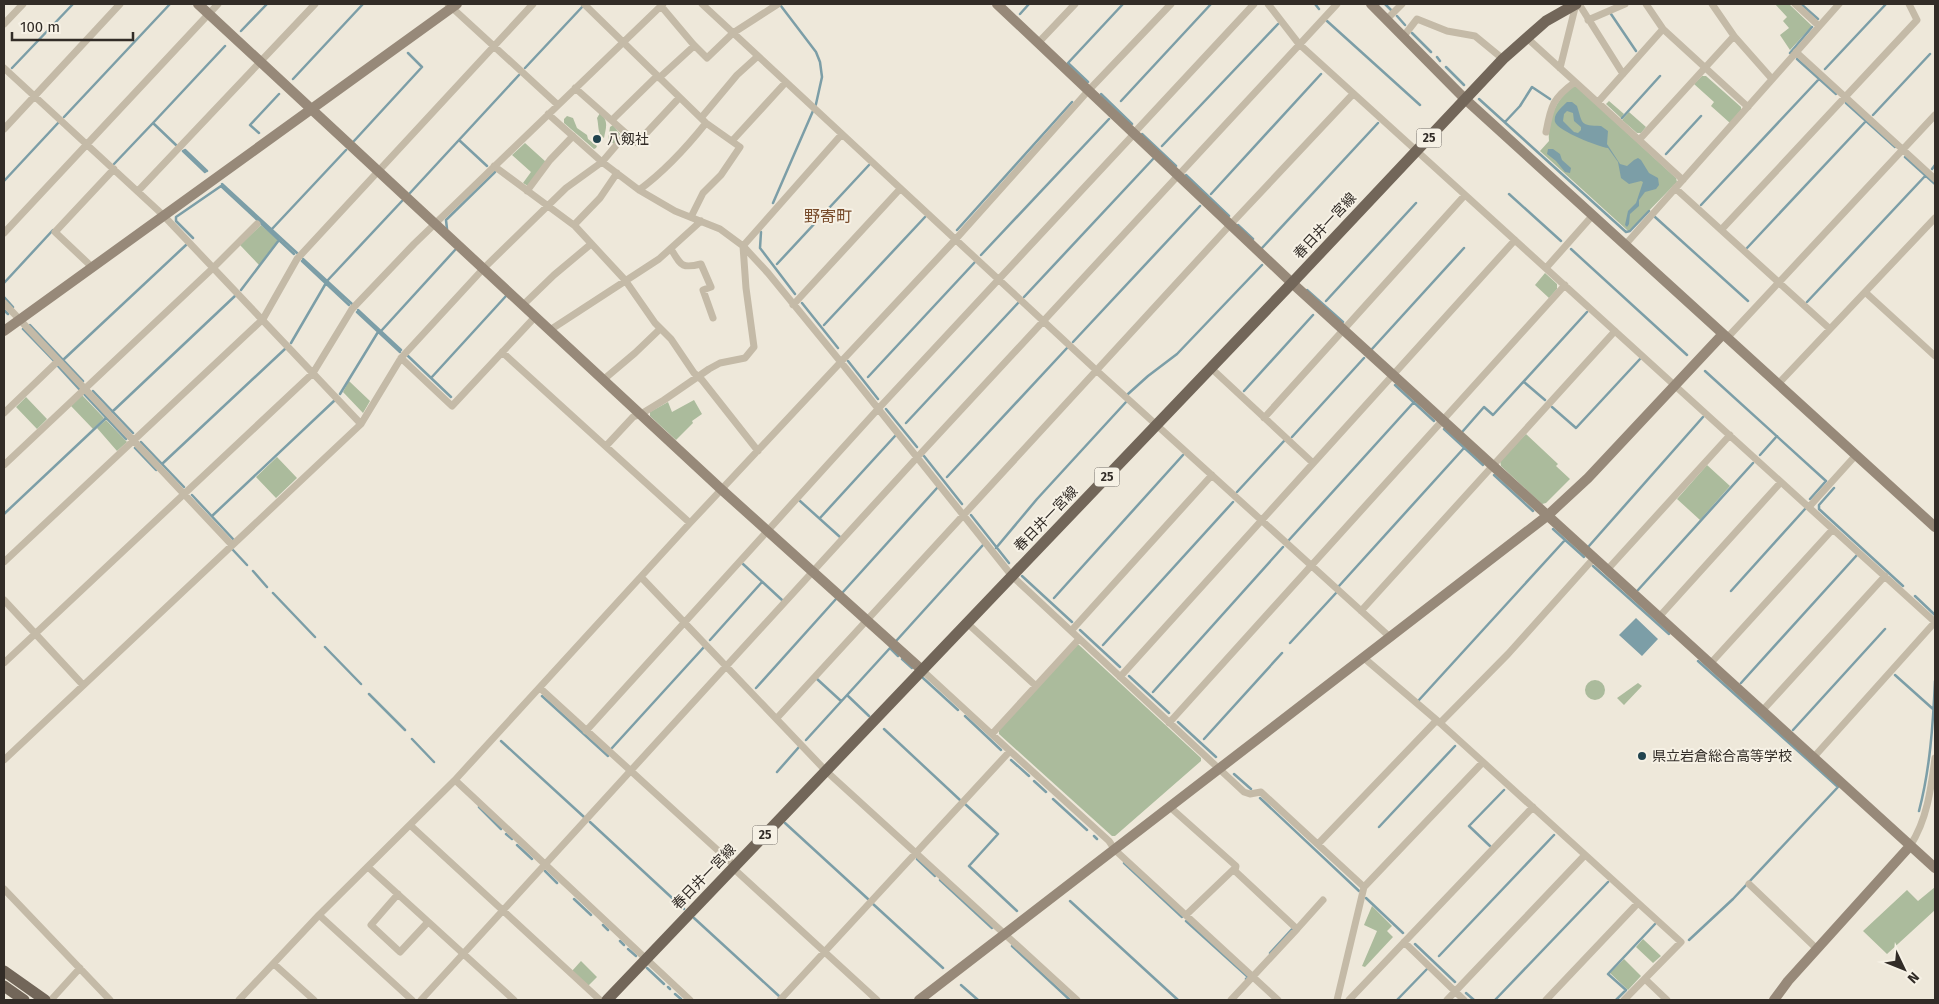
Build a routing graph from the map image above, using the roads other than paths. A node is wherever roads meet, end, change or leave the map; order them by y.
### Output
1 (23, 4) edge
2 (120, 4) edge
3 (198, 4) edge
4 (218, 4) edge
5 (315, 4) edge
6 (533, 4) edge
7 (584, 4) edge
8 (702, 4) edge
9 (778, 4) edge
10 (997, 4) edge
11 (1075, 4) edge
12 (1171, 4) edge
13 (1254, 4) edge
14 (1268, 4) edge
15 (1337, 4) edge
16 (1371, 4) edge
17 (1402, 4) edge
18 (1575, 4) edge
19 (1625, 4) edge
20 (1646, 4) edge
21 (1712, 4) edge
22 (1795, 4) edge
23 (1839, 4) edge
24 (1909, 4) edge
25 (452, 5) edge
26 (662, 5) edge
27 (209, 14) junction
28 (1386, 20) junction
29 (1588, 20) junction
30 (4, 24) edge
31 (1819, 26) junction
32 (1663, 30) junction
33 (733, 33) junction
34 (1734, 36) junction
35 (1403, 37) junction
36 (1526, 37) junction
37 (624, 41) junction
38 (1038, 43) junction
39 (1300, 44) junction
40 (494, 46) junction
41 (694, 46) junction
42 (1796, 52) junction
43 (758, 56) junction
44 (1504, 59) junction
45 (260, 61) junction
46 (4, 68) edge
47 (1560, 68) junction
48 (1705, 68) junction
49 (1623, 74) junction
50 (658, 77) junction
51 (1772, 79) junction
52 (786, 82) junction
53 (1575, 82) junction
54 (575, 88) junction
55 (1088, 91) junction
56 (1353, 94) junction
57 (34, 96) junction
58 (1845, 96) junction
59 (679, 98) junction
60 (1466, 100) junction
61 (1598, 102) junction
62 (558, 105) junction
63 (1748, 107) junction
64 (311, 109) junction
65 (548, 114) junction
66 (1935, 115) edge
67 (612, 120) junction
68 (703, 121) junction
69 (4, 129) edge
70 (1546, 132) dead end
71 (626, 134) junction
72 (842, 134) junction
73 (1133, 134) junction
74 (573, 136) junction
75 (1639, 140) junction
76 (732, 141) junction
77 (86, 144) junction
78 (1903, 150) junction
79 (1417, 151) junction
80 (602, 162) junction
81 (494, 166) junction
82 (114, 169) junction
83 (378, 171) junction
84 (617, 173) junction
85 (1178, 175) junction
86 (1935, 179) edge
87 (1683, 180) junction
88 (1675, 188) junction
89 (900, 189) junction
90 (639, 190) junction
91 (138, 191) junction
92 (527, 191) junction
93 (1465, 194) junction
94 (547, 206) junction
95 (164, 215) junction
96 (1593, 215) junction
97 (691, 217) junction
98 (1935, 218) edge
99 (701, 221) junction
100 (434, 223) junction
101 (256, 224) dead end
102 (1230, 224) junction
103 (574, 225) junction
104 (1721, 230) junction
105 (4, 233) edge
106 (955, 240) junction
107 (1515, 240) junction
108 (591, 244) junction
109 (1625, 245) junction
110 (742, 246) junction
111 (671, 249) junction
112 (92, 267) junction
113 (213, 268) junction
114 (1546, 268) junction
115 (483, 269) junction
116 (625, 280) junction
117 (999, 280) junction
118 (1779, 283) junction
119 (1292, 284) junction
120 (1565, 285) junction
121 (1865, 292) junction
122 (4, 303) edge
123 (793, 305) junction
124 (523, 306) junction
125 (535, 316) junction
126 (713, 318) dead end
127 (19, 320) junction
128 (262, 320) junction
129 (1043, 321) junction
130 (660, 329) junction
131 (1830, 329) junction
132 (4, 330) edge
133 (550, 330) junction
134 (1343, 330) junction
135 (1615, 331) junction
136 (1725, 336) junction
137 (502, 352) junction
138 (1935, 356) edge
139 (401, 358) junction
140 (58, 361) junction
141 (840, 361) junction
142 (1211, 368) junction
143 (1096, 370) junction
144 (313, 373) junction
145 (1392, 375) junction
146 (698, 376) junction
147 (604, 380) junction
148 (1778, 384) junction
149 (1675, 385) junction
150 (84, 389) junction
151 (878, 409) junction
152 (4, 413) edge
153 (641, 414) junction
154 (1264, 418) junction
155 (1442, 420) junction
156 (361, 424) junction
157 (1157, 425) junction
158 (1730, 435) junction
159 (134, 441) junction
160 (606, 446) junction
161 (758, 450) junction
162 (1856, 455) junction
163 (917, 457) junction
164 (1313, 463) junction
165 (4, 465) edge
166 (1492, 466) junction
167 (1212, 475) junction
168 (1782, 482) junction
169 (722, 490) junction
170 (184, 494) junction
171 (1809, 507) junction
172 (962, 515) junction
173 (1547, 516) junction
174 (1262, 520) junction
175 (690, 523) junction
176 (1935, 527) edge
177 (1833, 529) junction
178 (768, 531) junction
179 (232, 545) junction
180 (1594, 558) junction
181 (4, 562) edge
182 (1311, 565) junction
183 (1607, 570) junction
184 (812, 572) junction
185 (1012, 576) junction
186 (1885, 576) junction
187 (641, 577) junction
188 (4, 600) edge
189 (1361, 611) junction
190 (1659, 618) junction
191 (866, 620) junction
192 (685, 622) junction
193 (1935, 622) edge
194 (967, 623) junction
195 (1070, 631) junction
196 (35, 634) junction
197 (1391, 638) junction
198 (1079, 639) junction
199 (1364, 658) junction
200 (4, 664) edge
201 (1710, 664) junction
202 (727, 666) junction
203 (922, 670) junction
204 (1120, 677) junction
205 (83, 685) junction
206 (1036, 686) junction
207 (540, 688) junction
208 (1762, 711) junction
209 (777, 718) junction
210 (1438, 722) junction
211 (1169, 723) junction
212 (586, 731) junction
213 (992, 734) junction
214 (1010, 751) junction
215 (1813, 758) junction
216 (1935, 758) edge
217 (4, 760) edge
218 (1483, 762) junction
219 (826, 770) junction
220 (1220, 770) junction
221 (630, 772) junction
222 (456, 780) junction
223 (1532, 807) junction
224 (1171, 808) junction
225 (410, 825) junction
226 (1318, 844) junction
227 (1910, 846) junction
228 (1115, 850) junction
229 (916, 853) junction
230 (1585, 855) junction
231 (545, 865) junction
232 (368, 867) junction
233 (734, 867) junction
234 (1235, 868) junction
235 (1935, 868) edge
236 (1749, 884) dead end
237 (1364, 887) junction
238 (4, 889) edge
239 (398, 894) junction
240 (1323, 900) dead end
241 (1638, 903) junction
242 (503, 911) junction
243 (320, 915) junction
244 (1186, 916) junction
245 (428, 922) junction
246 (1297, 929) junction
247 (1005, 933) junction
248 (1404, 942) junction
249 (1817, 949) junction
250 (825, 952) junction
251 (464, 954) junction
252 (646, 960) junction
253 (274, 964) junction
254 (80, 968) junction
255 (4, 971) edge
256 (1252, 977) junction
257 (1645, 979) junction
258 (4, 986) edge
259 (1455, 992) junction
260 (24, 1000) edge
261 (45, 1000) edge
262 (51, 1000) edge
263 (110, 1000) edge
264 (239, 1000) edge
265 (314, 1000) edge
266 (412, 1000) edge
267 (421, 1000) edge
268 (514, 1000) edge
269 (600, 1000) edge
270 (608, 1000) edge
271 (690, 1000) edge
272 (780, 1000) edge
273 (877, 1000) edge
274 (919, 1000) edge
275 (1077, 1000) edge
276 (1231, 1000) edge
277 (1278, 1000) edge
278 (1337, 1000) edge
279 (1349, 1000) edge
280 (1447, 1000) edge
281 (1464, 1000) edge
282 (1546, 1000) edge
283 (1624, 1000) edge
284 (1667, 1000) edge
285 (1774, 1000) edge

1 - 30 street
2 - 57 street
3 - 27 street
4 - 27 street
5 - 45 street
6 - 40 street
7 - 37 street
8 - 33 street
9 - 33 street
10 - 38 street
11 - 38 street
12 - 55 street
13 - 73 street
14 - 39 street
15 - 39 street
16 - 28 street
17 - 28 street
18 - 29 street
18 - 36 main road, 春日井一宮線 / 25
18 - 47 street
19 - 29 street
20 - 32 street
21 - 34 street
22 - 31 street
23 - 31 street
24 - 58 street
25 - 40 street
25 - 64 street
26 - 37 street
26 - 41 street
27 - 45 street
27 - 77 street
28 - 35 street
29 - 49 street
31 - 42 street
32 - 48 street
32 - 49 street
33 - 41 street
33 - 43 street
34 - 48 street
34 - 51 street
35 - 44 street
35 - 60 street
36 - 44 main road, 春日井一宮線 / 25
36 - 47 street
37 - 50 street
37 - 54 street
38 - 55 street
39 - 56 street
39 - 85 street
40 - 62 street
40 - 83 street
41 - 50 street
42 - 51 street
42 - 58 street
43 - 52 street
43 - 68 street
44 - 60 main road, 春日井一宮線 / 25
45 - 64 street
45 - 91 street
46 - 57 street
47 - 53 street
48 - 63 street
48 - 75 street
49 - 61 street
50 - 59 street
50 - 67 street
51 - 63 street
52 - 72 street
52 - 76 street
53 - 61 street
53 - 70 street
54 - 62 street
54 - 67 street
55 - 73 street
55 - 106 street
56 - 79 street
56 - 102 street
57 - 69 street
57 - 77 street
58 - 78 street
58 - 104 street
59 - 68 street
59 - 71 street
60 - 79 main road, 春日井一宮線 / 25
60 - 96 street
61 - 75 street
62 - 65 street
63 - 87 street
64 - 83 street
64 - 95 street
65 - 74 street
65 - 81 street
66 - 78 street
67 - 71 street
68 - 76 street
68 - 90 street
71 - 80 street
72 - 89 street
72 - 110 street
73 - 85 street
73 - 117 street
74 - 80 street
74 - 92 street
75 - 87 street
76 - 97 street
77 - 82 street
77 - 105 street
78 - 86 street
78 - 118 street
79 - 93 street
79 - 119 main road, 春日井一宮線 / 25
80 - 84 street
80 - 94 street
81 - 92 street
81 - 100 street
82 - 91 street
82 - 112 street
83 - 100 street
83 - 128 street
84 - 90 street
84 - 103 street
85 - 102 street
85 - 129 street
87 - 88 street
88 - 104 street
88 - 109 street
89 - 106 street
89 - 123 street
90 - 97 street
91 - 95 street
92 - 94 street
93 - 107 street
93 - 134 street
94 - 103 street
94 - 115 street
95 - 112 street
95 - 113 street
96 - 109 street
96 - 114 street
97 - 99 street
98 - 121 street
99 - 110 street
99 - 111 street
100 - 115 street
100 - 144 street
101 - 113 street
102 - 119 street
102 - 143 street
103 - 108 street
104 - 118 street
106 - 117 street
106 - 141 street
107 - 114 street
107 - 145 street
108 - 116 street
108 - 124 street
109 - 136 street
110 - 123 street
110 - 146 street
111 - 116 street
111 - 126 street
112 - 127 street
113 - 128 street
113 - 150 street
114 - 120 street
115 - 124 street
115 - 139 street
116 - 130 street
116 - 133 street
117 - 129 street
117 - 151 street
118 - 131 street
118 - 136 street
119 - 134 street
119 - 142 main road, 春日井一宮線 / 25
120 - 135 street
120 - 155 street
121 - 131 street
121 - 138 street
122 - 127 street
123 - 141 street
124 - 125 street
125 - 133 street
125 - 137 street
127 - 132 street
127 - 140 street
128 - 144 street
128 - 159 street
129 - 143 street
129 - 163 street
130 - 146 street
130 - 147 street
131 - 148 street
133 - 147 street
134 - 145 street
134 - 154 street
135 - 149 street
135 - 166 street
136 - 148 street
136 - 149 street
137 - 139 street
137 - 160 street
139 - 156 street
140 - 150 street
140 - 152 street
141 - 151 street
141 - 161 street
142 - 154 street
142 - 157 main road, 春日井一宮線 / 25
143 - 157 street
143 - 172 street
144 - 156 street
144 - 170 street
145 - 155 street
145 - 164 street
146 - 153 street
146 - 161 street
147 - 153 street
148 - 162 street
149 - 158 street
149 - 173 street
150 - 159 street
150 - 165 street
151 - 163 street
151 - 178 street
153 - 160 street
153 - 169 street
154 - 164 street
155 - 166 street
155 - 182 street
156 - 179 street
157 - 167 street
157 - 185 main road, 春日井一宮線 / 25
158 - 168 street
158 - 183 street
159 - 170 street
159 - 181 street
160 - 175 street
161 - 169 street
162 - 171 street
162 - 176 street
163 - 172 street
163 - 184 street
164 - 174 street
166 - 173 street
166 - 189 street
167 - 174 street
167 - 195 street
168 - 171 street
168 - 190 street
169 - 175 street
169 - 178 street
170 - 179 street
170 - 196 street
171 - 177 street
172 - 185 street
172 - 191 street
173 - 180 street
173 - 197 street
174 - 182 street
174 - 204 street
175 - 187 street
177 - 186 street
177 - 201 street
178 - 184 street
178 - 192 street
179 - 205 street
180 - 183 street
180 - 210 street
182 - 189 street
182 - 211 street
183 - 190 street
184 - 191 street
184 - 202 street
185 - 194 main road, 春日井一宮線 / 25
185 - 195 street
186 - 193 street
186 - 208 street
187 - 192 street
187 - 207 street
188 - 196 street
189 - 197 street
190 - 201 street
191 - 203 street
191 - 209 street
192 - 202 street
192 - 212 street
193 - 215 street
194 - 203 main road, 春日井一宮線 / 25
194 - 206 street
195 - 198 street
196 - 200 street
196 - 205 street
197 - 199 street
198 - 204 street
198 - 206 street
199 - 210 street
199 - 220 street
201 - 208 street
202 - 209 street
202 - 221 street
203 - 213 street
203 - 219 main road, 春日井一宮線 / 25
204 - 211 street
205 - 217 street
206 - 213 street
207 - 212 street
207 - 222 street
208 - 215 street
209 - 219 street
210 - 218 street
210 - 226 street
211 - 220 street
212 - 221 street
213 - 214 street
214 - 228 street
214 - 229 street
215 - 227 street
216 - 227 street
218 - 223 street
218 - 237 street
219 - 229 street
219 - 233 main road, 春日井一宮線 / 25
220 - 224 street
220 - 226 street
221 - 231 street
221 - 233 street
222 - 225 street
222 - 231 street
223 - 230 street
223 - 248 street
224 - 228 street
224 - 234 street
225 - 232 street
225 - 242 street
226 - 237 street
227 - 235 street
227 - 249 street
228 - 244 street
228 - 247 street
229 - 247 street
229 - 250 street
230 - 241 street
230 - 259 street
231 - 242 street
231 - 252 street
232 - 239 street
232 - 243 street
233 - 250 street
233 - 252 main road, 春日井一宮線 / 25
234 - 244 street
234 - 246 street
236 - 249 street
237 - 278 street
238 - 254 street
239 - 245 street
239 - 245 street
240 - 246 street
241 - 257 street
241 - 282 street
242 - 251 street
242 - 269 street
243 - 253 street
243 - 266 street
244 - 256 street
245 - 251 street
246 - 256 street
247 - 274 street
247 - 275 street
248 - 259 street
248 - 279 street
249 - 285 street
250 - 272 street
250 - 273 street
251 - 267 street
251 - 268 street
252 - 270 main road, 春日井一宮線 / 25
252 - 271 street
253 - 264 street
253 - 265 street
254 - 262 street
254 - 263 street
255 - 261 main road
256 - 276 street
256 - 277 street
257 - 283 street
257 - 284 street
258 - 260 main road
259 - 280 street
259 - 281 street

